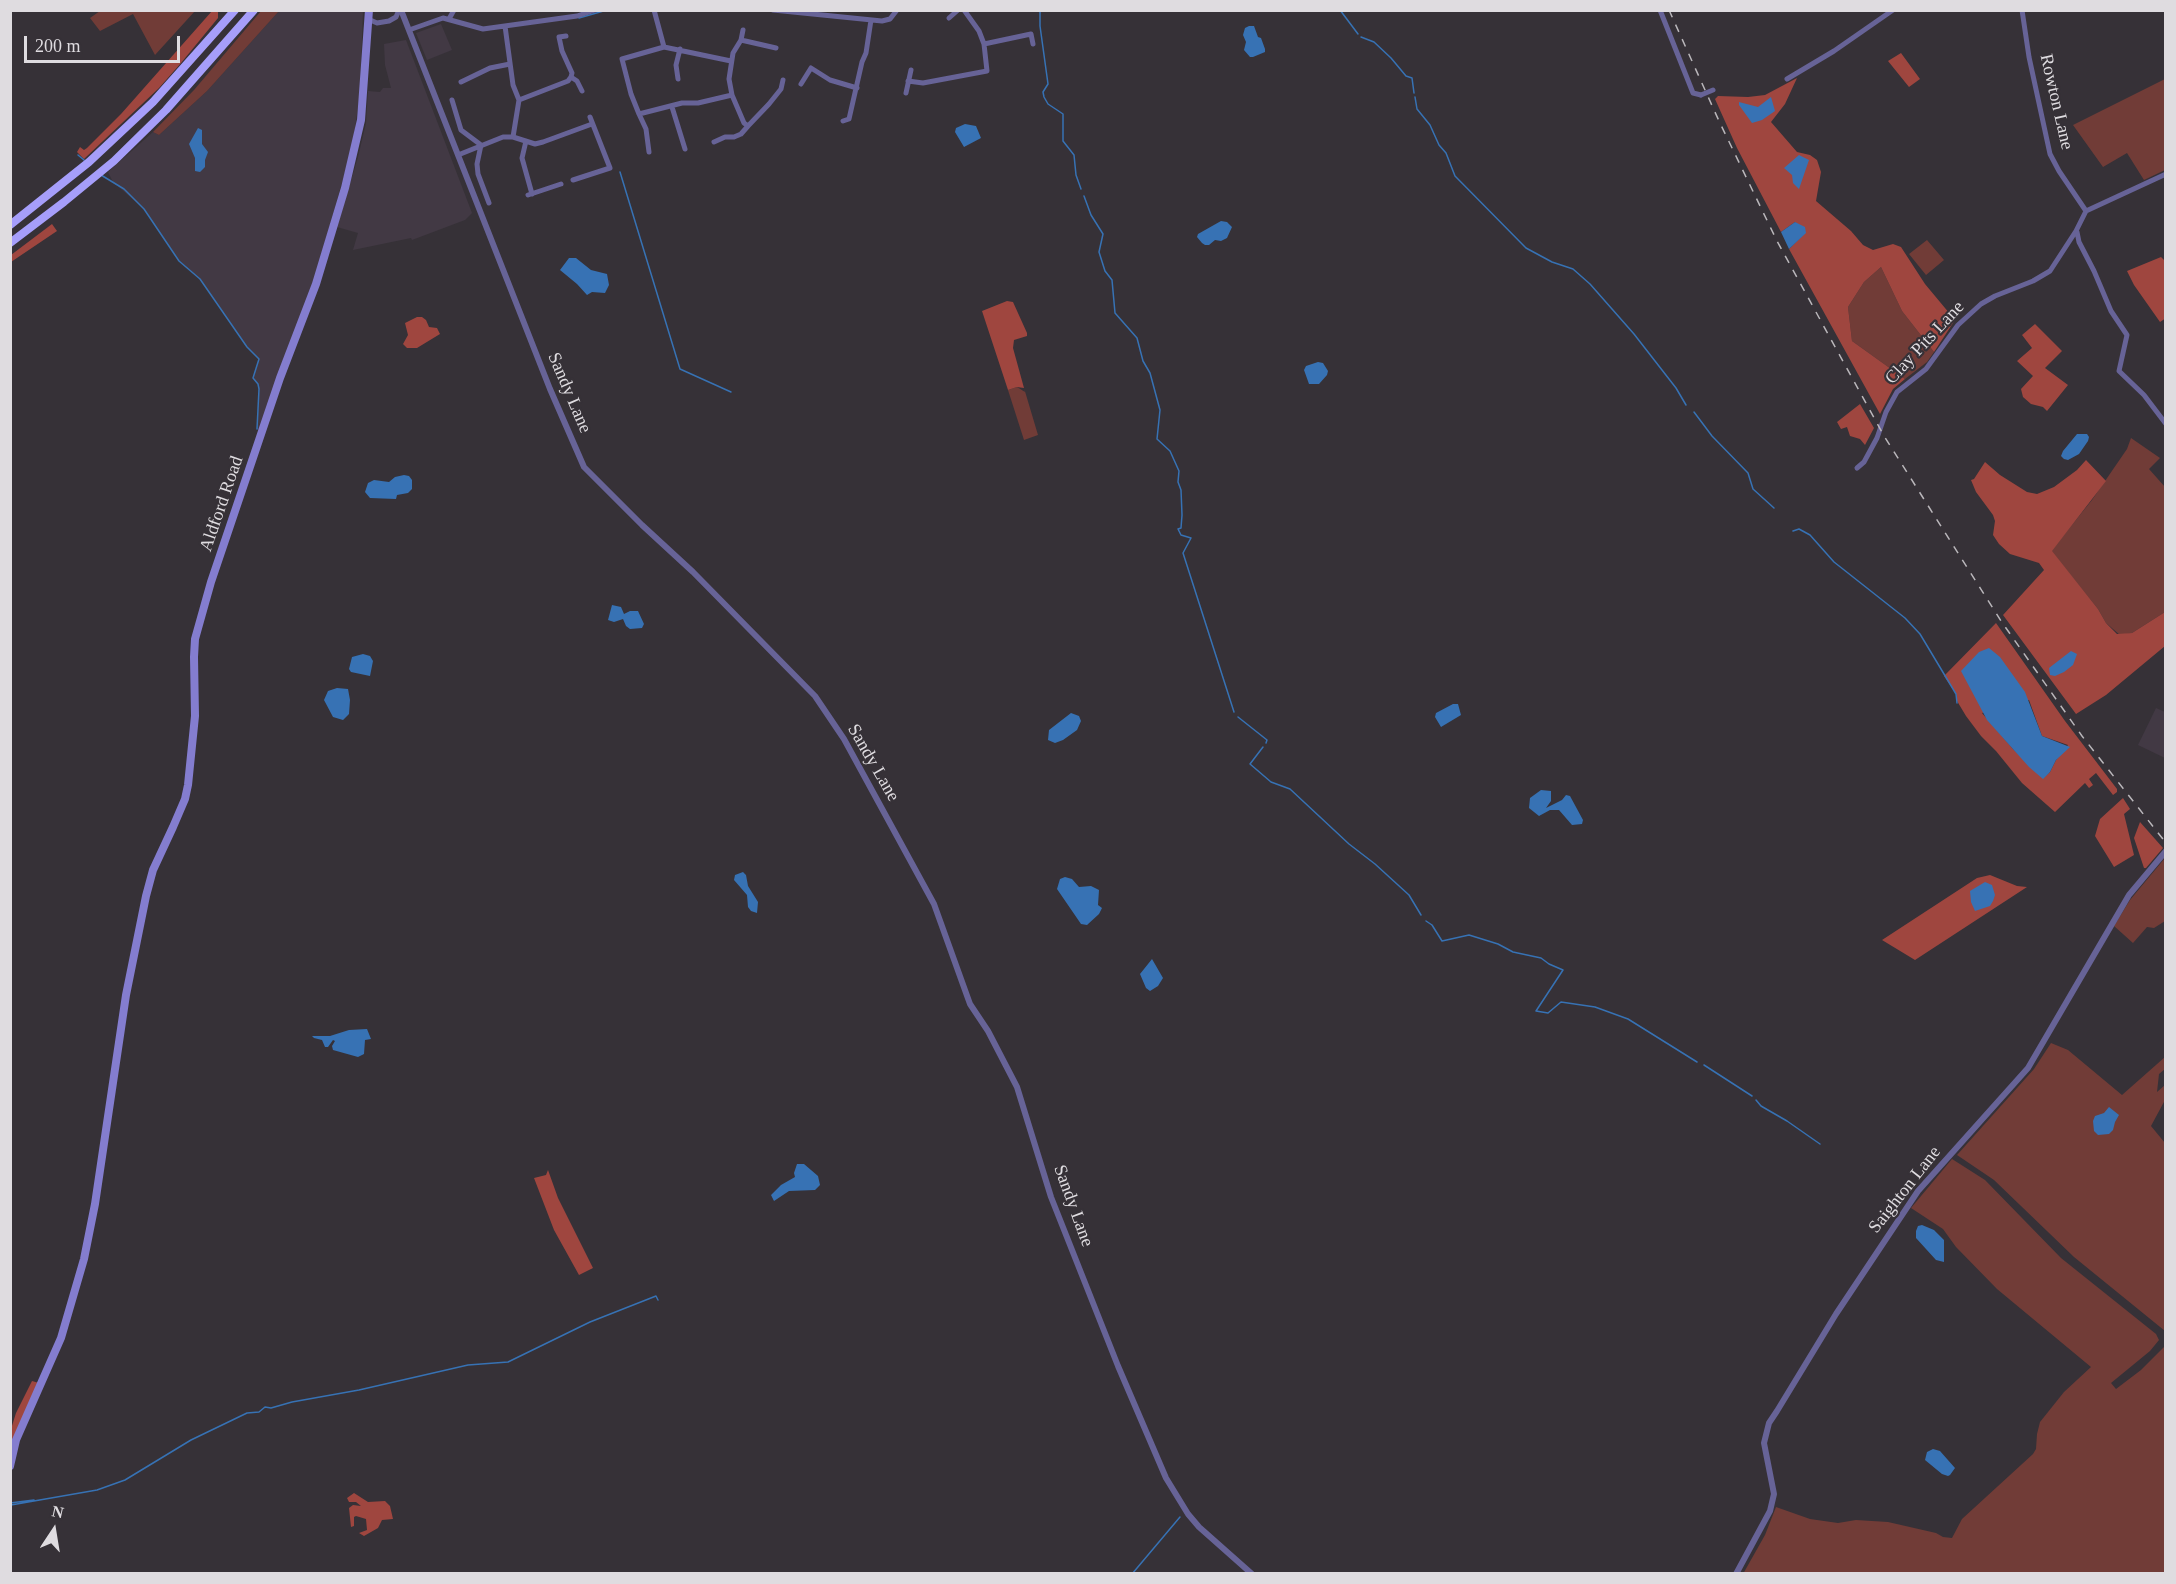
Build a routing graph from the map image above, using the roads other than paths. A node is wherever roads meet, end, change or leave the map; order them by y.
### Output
1 (235, 10) edge
2 (254, 10) edge
3 (400, 10) edge
4 (454, 10) edge
5 (595, 10) edge
6 (654, 10) edge
7 (897, 10) edge
8 (958, 10) edge
9 (964, 10) edge
10 (1660, 10) edge
11 (1893, 10) edge
12 (2022, 10) edge
13 (772, 11) edge
14 (823, 13) edge
15 (369, 15) edge
16 (949, 18) dead end
17 (449, 20) junction
18 (871, 20) junction
19 (505, 26) junction
20 (409, 30) junction
21 (743, 30) dead end
22 (560, 37) dead end
23 (741, 40) junction
24 (984, 44) junction
25 (1033, 44) dead end
26 (772, 45) dead end
27 (664, 46) junction
28 (680, 49) junction
29 (622, 58) junction
30 (615, 60) dead end
31 (731, 61) junction
32 (510, 64) junction
33 (910, 70) dead end
34 (987, 71) junction
35 (678, 76) dead end
36 (571, 77) junction
37 (990, 77) dead end
38 (1787, 79) dead end
39 (783, 80) dead end
40 (908, 81) junction
41 (461, 82) dead end
42 (801, 84) dead end
43 (857, 88) junction
44 (582, 90) dead end
45 (1713, 90) dead end
46 (906, 93) dead end
47 (732, 95) junction
48 (452, 100) dead end
49 (519, 100) junction
50 (672, 107) junction
51 (639, 114) junction
52 (590, 117) dead end
53 (849, 120) dead end
54 (592, 124) junction
55 (748, 126) junction
56 (513, 137) junction
57 (526, 141) junction
58 (714, 142) dead end
59 (655, 144) dead end
60 (481, 146) junction
61 (685, 149) dead end
62 (458, 155) junction
63 (2166, 174) edge
64 (573, 180) dead end
65 (561, 184) dead end
66 (489, 203) dead end
67 (2086, 211) junction
68 (10, 225) edge
69 (2076, 231) junction
70 (10, 243) edge
71 (2166, 424) edge
72 (1857, 468) dead end
73 (2165, 851) edge
74 (10, 1466) edge
75 (1252, 1574) edge
76 (1736, 1574) edge

1 - 68 highway
2 - 70 highway
3 - 15 street
3 - 20 street, Sandy Lane
4 - 17 street
5 - 19 street
6 - 27 street
7 - 18 street
8 - 16 street
9 - 24 street
10 - 45 street, bridge
11 - 38 street
12 - 67 street, Rowton Lane
13 - 14 street
14 - 18 street
15 - 74 main road, Aldford Road
17 - 19 street
17 - 20 street
18 - 43 street
19 - 32 street
20 - 62 street, Sandy Lane
21 - 23 street
22 - 36 street
23 - 26 street
23 - 31 street
24 - 25 street
24 - 34 street
27 - 28 street
27 - 29 street
28 - 31 street
28 - 35 street
29 - 30 street
29 - 51 street
31 - 47 street
32 - 41 street
32 - 49 street
33 - 40 street
34 - 37 street
34 - 40 street
36 - 44 street
36 - 49 street
39 - 55 street
40 - 46 street
42 - 43 street
43 - 53 street
47 - 50 street
47 - 55 street
48 - 60 street
49 - 56 street
50 - 51 street
50 - 61 street
51 - 59 street
52 - 54 street
54 - 57 street
54 - 64 street
55 - 58 street
56 - 57 street
56 - 60 street
57 - 65 street
60 - 62 street
60 - 66 street
62 - 75 street, Sandy Lane
63 - 67 street
67 - 69 street, Clay Pits Lane
69 - 71 street
69 - 72 street, Clay Pits Lane
73 - 76 street, Saighton Lane

